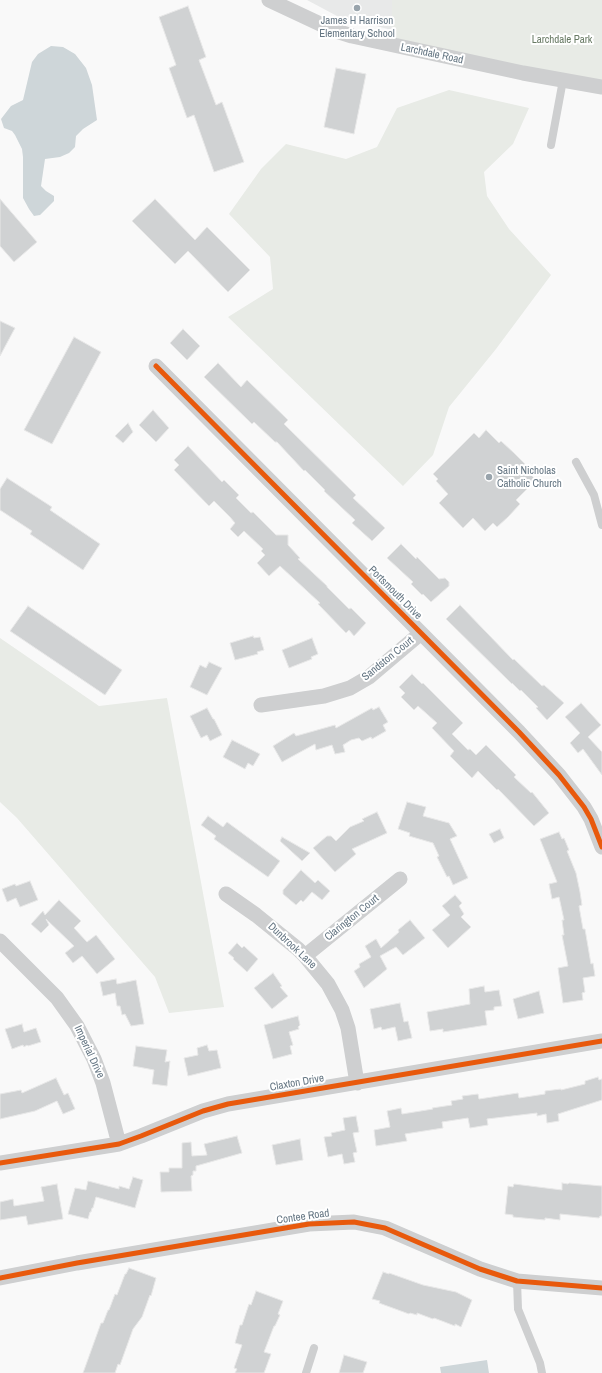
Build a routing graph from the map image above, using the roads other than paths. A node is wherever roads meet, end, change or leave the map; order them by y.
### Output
1 (269, 0) edge
2 (563, 80) junction
3 (602, 87) edge
4 (551, 145) dead end
5 (156, 366) dead end
6 (576, 462) dead end
7 (602, 525) edge
8 (421, 633) junction
9 (260, 705) dead end
10 (602, 847) edge
11 (400, 879) dead end
12 (226, 894) dead end
13 (0, 941) edge
14 (305, 956) junction
15 (602, 1041) edge
16 (357, 1083) junction
17 (119, 1144) junction
18 (0, 1163) edge
19 (0, 1278) edge
20 (517, 1281) junction
21 (602, 1288) edge
22 (314, 1348) dead end
23 (306, 1373) edge
24 (542, 1373) edge

1 - 2 street, Larchdale Road
2 - 3 street, Larchdale Road
2 - 4 lane
5 - 8 street, Portsmouth Drive
6 - 7 lane
8 - 9 street, Sandston Court
8 - 10 street, Portsmouth Drive
11 - 14 street, Clarington Court
12 - 14 street, Dunbrook Lane
13 - 17 street, Imperial Drive
14 - 16 street, Dunbrook Lane
15 - 16 street, Claxton Drive
16 - 17 street, Claxton Drive
17 - 18 street, Claxton Drive
19 - 20 street, Contee Road
20 - 21 street, Contee Road
20 - 24 lane
22 - 23 lane

